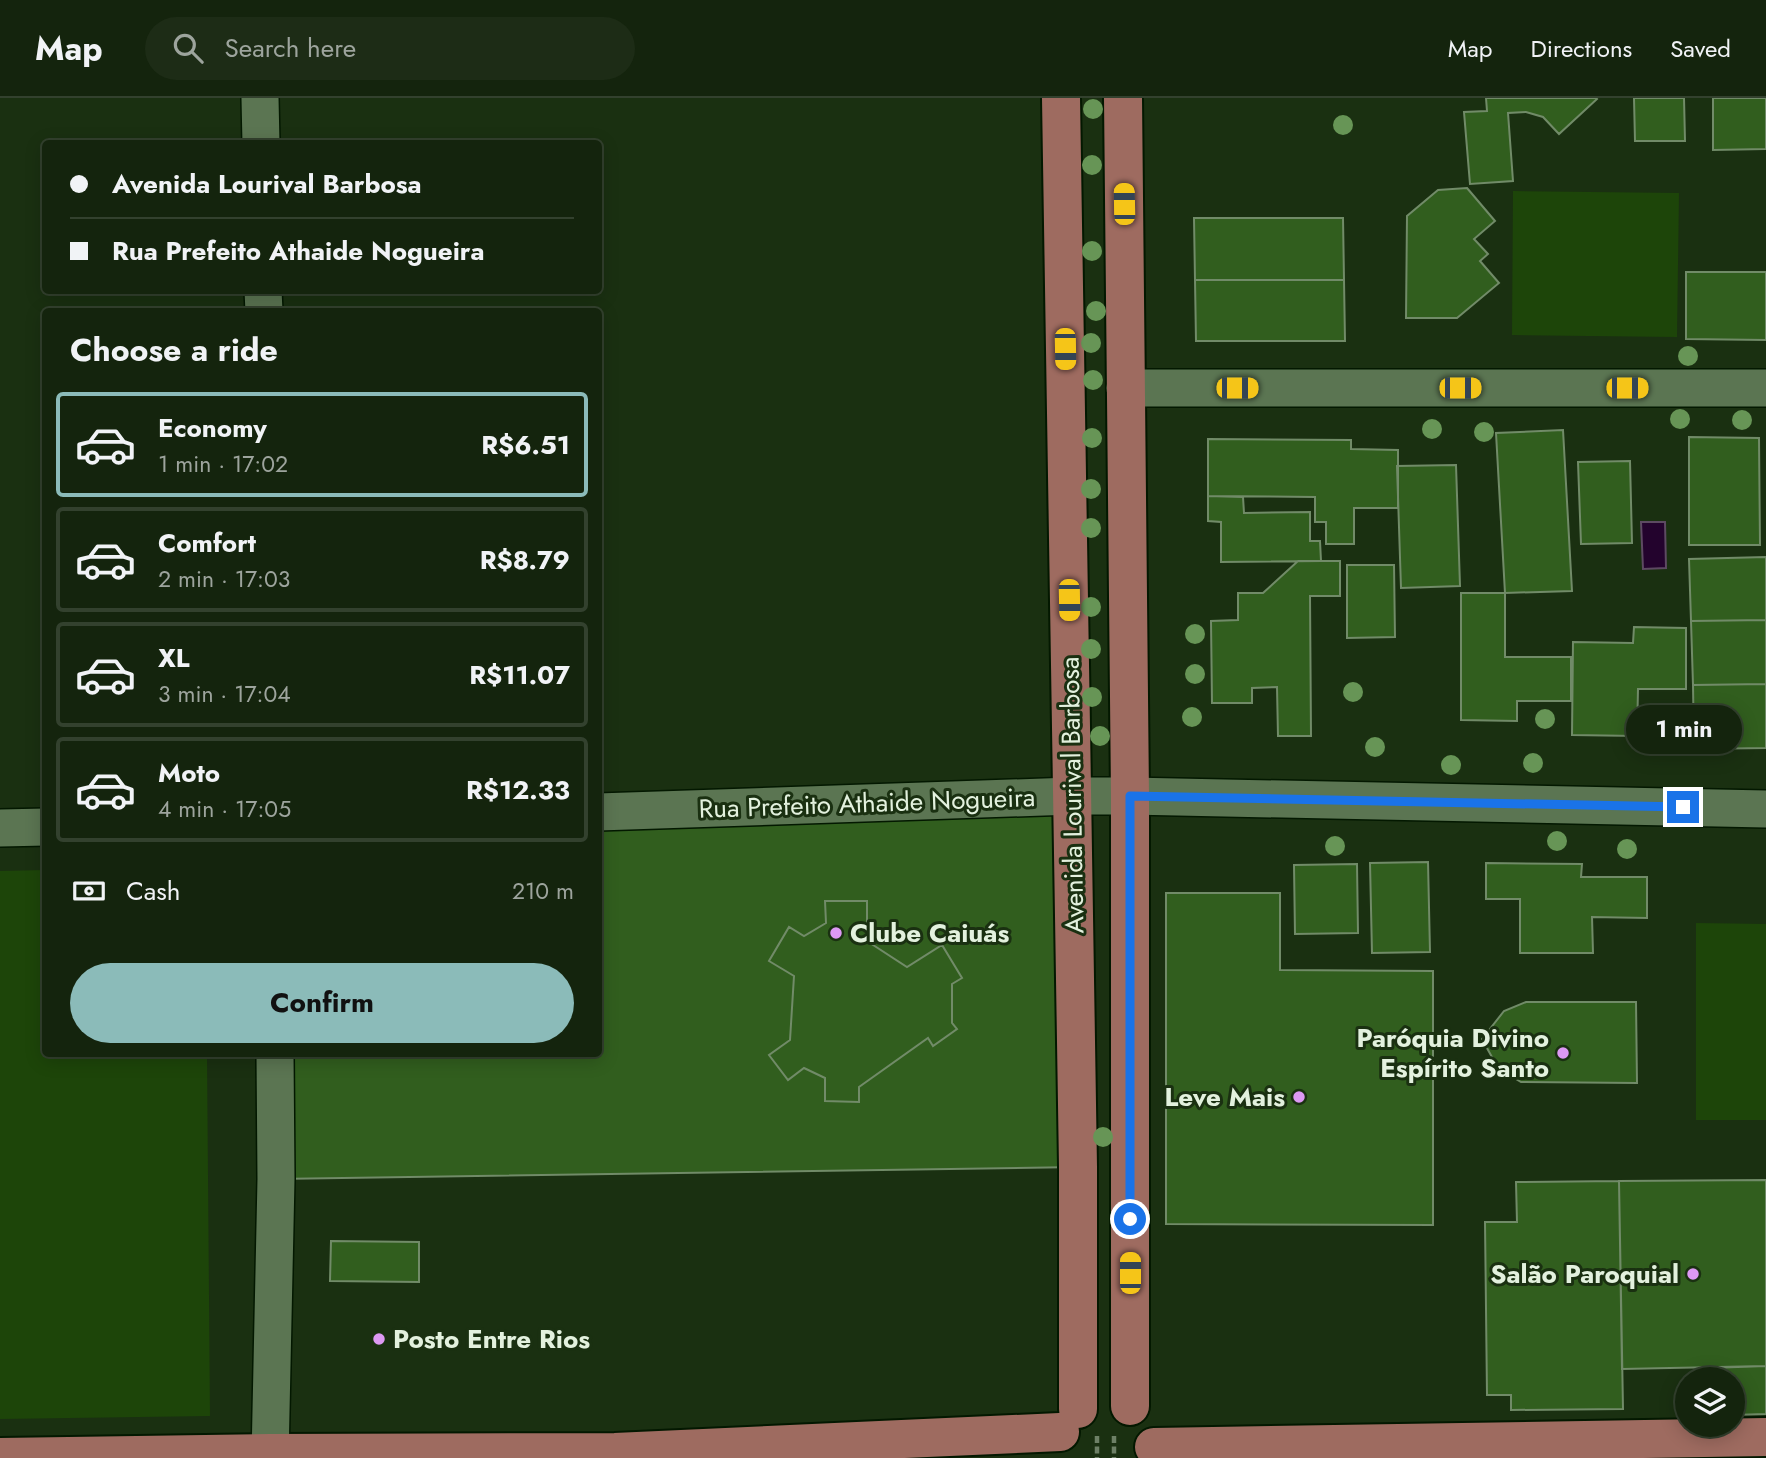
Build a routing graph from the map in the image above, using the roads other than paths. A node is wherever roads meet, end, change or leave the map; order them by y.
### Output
1 (260, 98) edge
2 (1061, 98) edge
3 (1123, 98) edge
4 (261, 140) edge
5 (1125, 388) junction
6 (1766, 388) edge
7 (1072, 796) junction
8 (1130, 796) junction
9 (1766, 809) edge
10 (602, 812) edge
11 (42, 827) edge
12 (0, 828) edge
13 (275, 1057) edge
14 (1130, 1406) junction
15 (1065, 1433) edge
16 (1766, 1437) edge
17 (1154, 1453) edge
18 (270, 1456) edge
19 (0, 1457) edge

1 - 4 street
2 - 7 main road, Avenida Lourival Barbosa
3 - 5 main road
5 - 6 street
5 - 8 main road
7 - 8 street, Rua Prefeito Athaide Nogueira
7 - 10 street, Rua Prefeito Athaide Nogueira
7 - 15 main road, Avenida Lourival Barbosa
8 - 9 street, Rua Prefeito Athaide Nogueira
8 - 14 main road
11 - 12 street
13 - 18 street
14 - 15 main road
14 - 17 main road
15 - 18 main road
16 - 17 main road
18 - 19 main road

